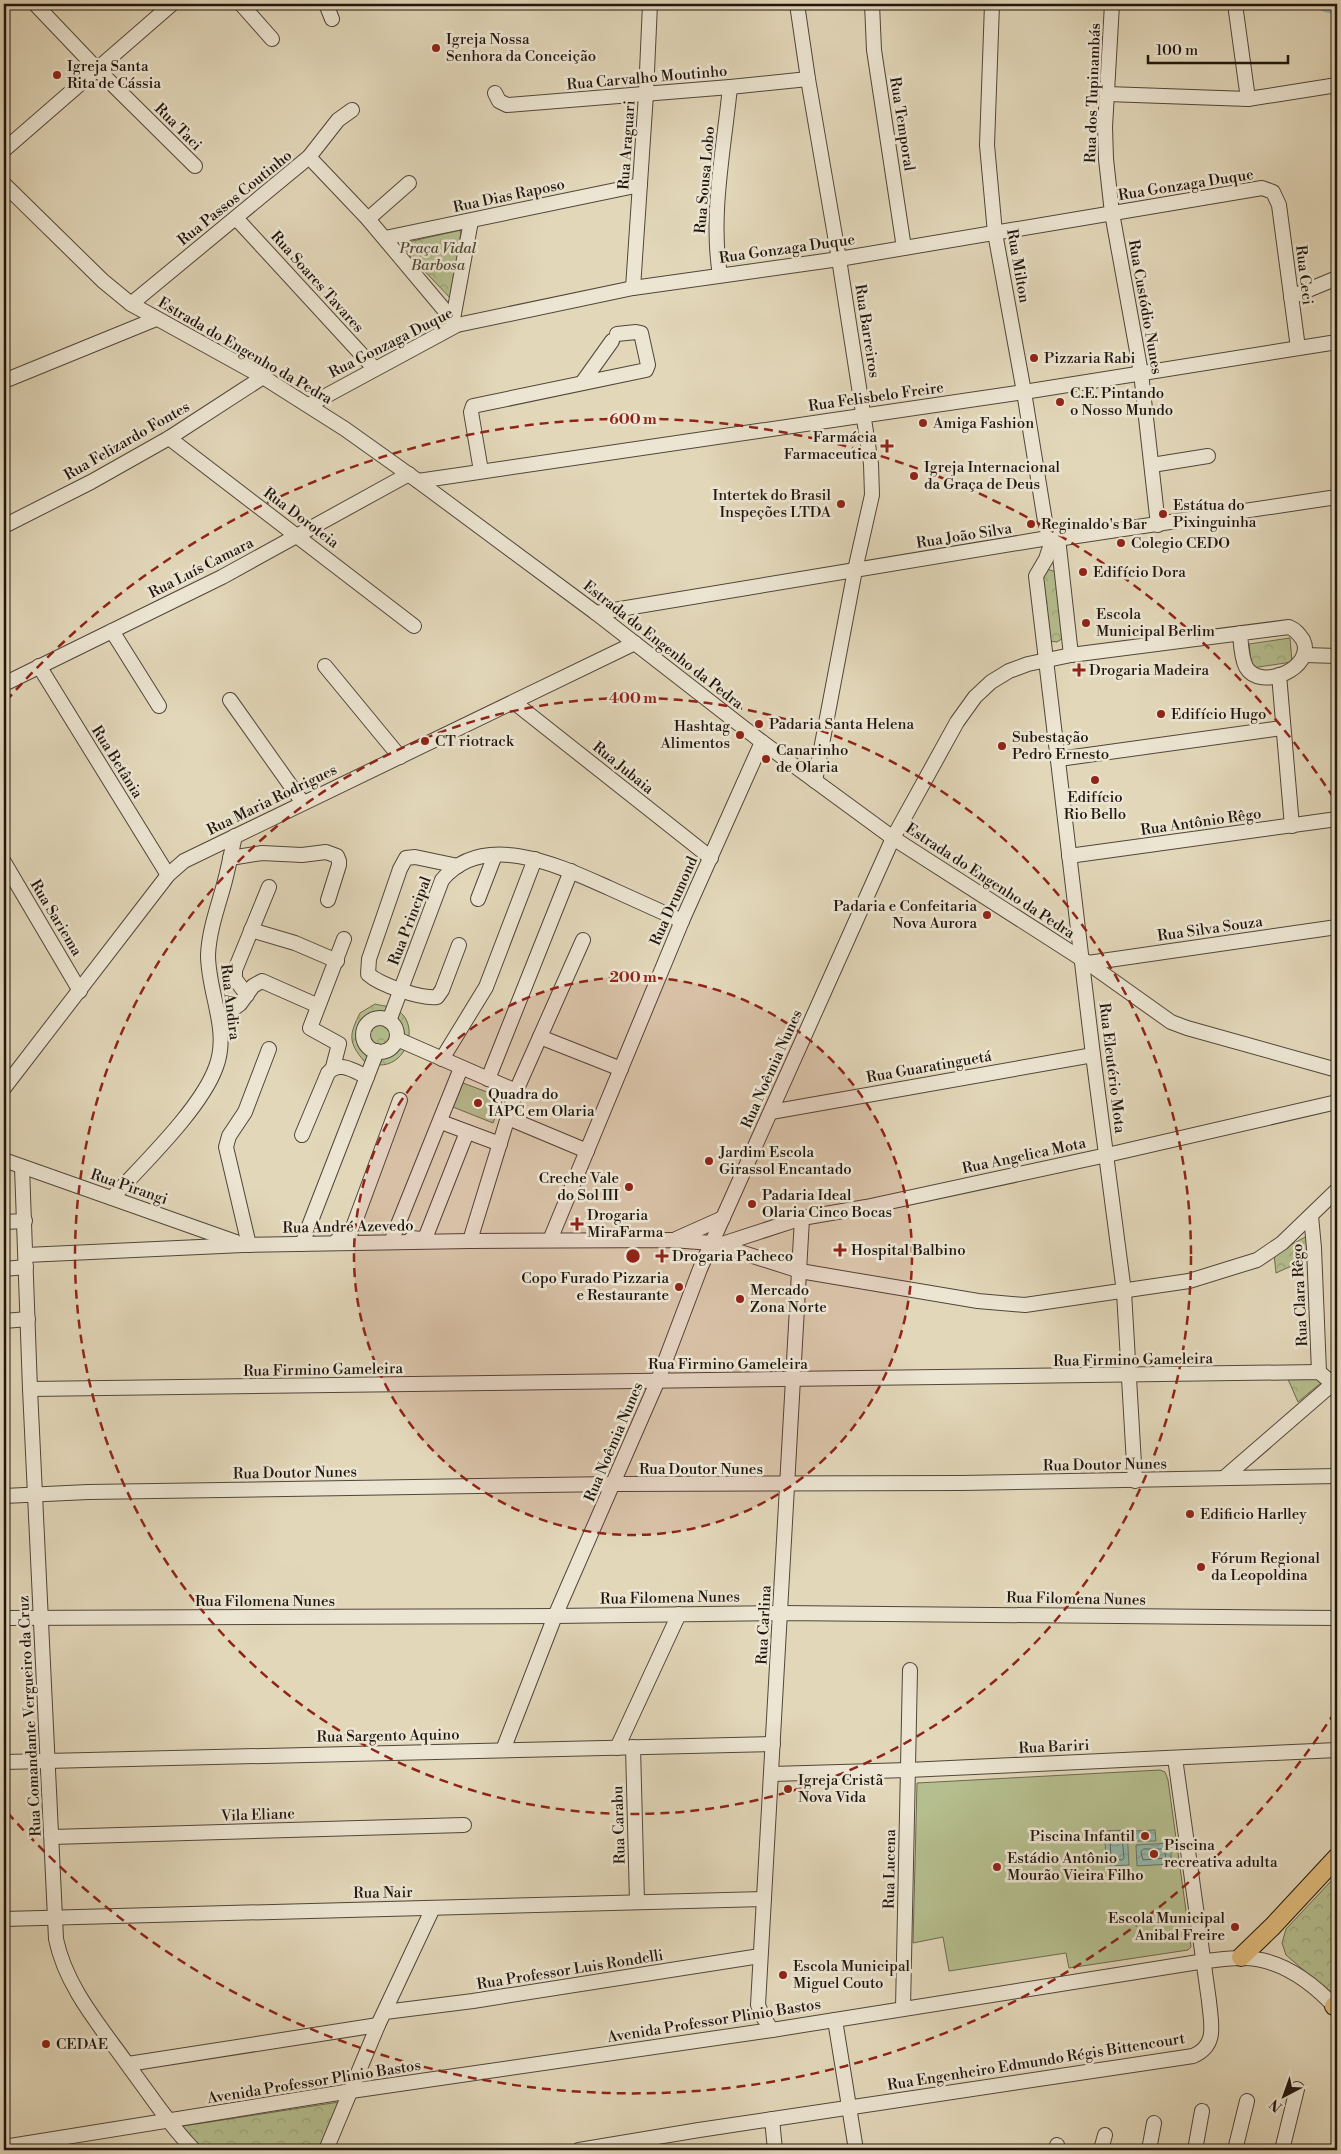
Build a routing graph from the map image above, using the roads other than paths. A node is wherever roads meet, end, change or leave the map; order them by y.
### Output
1 (35, 4) edge
2 (172, 4) edge
3 (241, 4) edge
4 (326, 4) edge
5 (650, 4) edge
6 (798, 4) edge
7 (872, 4) edge
8 (992, 4) edge
9 (1112, 4) edge
10 (1235, 4) edge
11 (332, 19) dead end
12 (272, 39) dead end
13 (96, 69) junction
14 (808, 78) junction
15 (1337, 85) edge
16 (730, 87) junction
17 (495, 93) dead end
18 (646, 94) junction
19 (1107, 94) junction
20 (1248, 99) junction
21 (352, 110) dead end
22 (4, 150) edge
23 (309, 157) junction
24 (194, 166) dead end
25 (409, 183) dead end
26 (4, 184) edge
27 (640, 185) junction
28 (1279, 205) joint
29 (1112, 213) junction
30 (236, 218) junction
31 (368, 219) junction
32 (471, 221) junction
33 (995, 233) junction
34 (385, 238) junction
35 (904, 248) junction
36 (839, 259) junction
37 (720, 276) junction
38 (1337, 278) edge
39 (633, 288) junction
40 (1291, 297) junction
41 (131, 304) junction
42 (156, 319) junction
43 (455, 322) junction
44 (1337, 342) edge
45 (1298, 348) junction
46 (374, 368) junction
47 (1141, 374) junction
48 (263, 377) junction
49 (4, 381) edge
50 (582, 383) junction
51 (1024, 392) junction
52 (309, 404) junction
53 (865, 416) junction
54 (169, 438) junction
55 (1208, 456) dead end
56 (1152, 465) junction
57 (481, 471) junction
58 (414, 477) junction
59 (1337, 497) edge
60 (1158, 525) junction
61 (4, 526) edge
62 (299, 536) junction
63 (1051, 538) junction
64 (1043, 564) junction
65 (855, 570) junction
66 (1062, 572) junction
67 (596, 613) junction
68 (414, 626) dead end
69 (112, 631) junction
70 (1240, 633) junction
71 (635, 643) junction
72 (1071, 655) junction
73 (1304, 655) junction
74 (1337, 656) edge
75 (1047, 659) junction
76 (39, 666) junction
77 (325, 666) dead end
78 (1279, 675) junction
79 (4, 684) edge
80 (230, 700) dead end
81 (515, 702) junction
82 (159, 706) dead end
83 (1282, 728) junction
84 (762, 742) junction
85 (400, 757) junction
86 (1059, 759) junction
87 (815, 781) junction
88 (303, 803) junction
89 (1337, 819) edge
90 (1292, 826) junction
91 (235, 836) junction
92 (893, 838) junction
93 (495, 855) junction
94 (1070, 856) junction
95 (230, 858) junction
96 (710, 858) junction
97 (535, 859) junction
98 (4, 862) edge
99 (458, 866) junction
100 (570, 871) junction
101 (168, 875) junction
102 (268, 887) dead end
103 (328, 900) dead end
104 (478, 900) dead end
105 (682, 921) junction
106 (1337, 927) edge
107 (251, 930) junction
108 (344, 939) dead end
109 (583, 940) dead end
110 (459, 945) dead end
111 (337, 961) junction
112 (1085, 961) junction
113 (401, 990) junction
114 (80, 992) junction
115 (248, 995) junction
116 (314, 1004) dead end
117 (219, 1019) junction
118 (389, 1021) junction
119 (540, 1037) junction
120 (396, 1040) junction
121 (270, 1049) dead end
122 (377, 1052) junction
123 (1093, 1055) junction
124 (442, 1059) junction
125 (333, 1067) junction
126 (462, 1068) junction
127 (621, 1069) junction
128 (1337, 1070) edge
129 (367, 1077) junction
130 (488, 1079) junction
131 (4, 1088) edge
132 (516, 1091) junction
133 (400, 1100) dead end
134 (1337, 1102) edge
135 (771, 1112) junction
136 (508, 1118) junction
137 (441, 1122) junction
138 (467, 1132) junction
139 (302, 1135) dead end
140 (500, 1144) junction
141 (587, 1151) junction
142 (1107, 1155) junction
143 (4, 1160) edge
144 (22, 1167) junction
145 (1337, 1190) edge
146 (112, 1198) junction
147 (1311, 1216) junction
148 (723, 1218) junction
149 (802, 1218) junction
150 (24, 1221) junction
151 (4, 1222) edge
152 (472, 1234) dead end
153 (743, 1237) junction
154 (392, 1239) junction
155 (550, 1240) junction
156 (672, 1240) junction
157 (303, 1241) junction
158 (716, 1244) junction
159 (246, 1245) junction
160 (26, 1261) junction
161 (4, 1269) edge
162 (800, 1271) junction
163 (1124, 1292) junction
164 (28, 1320) junction
165 (4, 1321) edge
166 (1319, 1372) junction
167 (1129, 1376) junction
168 (658, 1380) junction
169 (792, 1380) junction
170 (1335, 1382) edge
171 (30, 1389) junction
172 (1337, 1476) edge
173 (1224, 1477) junction
174 (1135, 1481) junction
175 (614, 1484) junction
176 (788, 1485) junction
177 (35, 1494) junction
178 (4, 1496) edge
179 (780, 1613) junction
180 (679, 1614) junction
181 (555, 1616) junction
182 (4, 1618) edge
183 (42, 1618) junction
184 (1337, 1618) edge
185 (910, 1670) dead end
186 (773, 1744) junction
187 (633, 1747) junction
188 (617, 1748) junction
189 (503, 1750) junction
190 (1337, 1750) edge
191 (1174, 1758) junction
192 (49, 1761) junction
193 (4, 1762) edge
194 (908, 1770) junction
195 (772, 1774) junction
196 (464, 1825) dead end
197 (52, 1837) junction
198 (1337, 1857) edge
199 (764, 1899) junction
200 (637, 1902) junction
201 (433, 1908) junction
202 (54, 1917) junction
203 (4, 1919) edge
204 (760, 1956) junction
205 (1241, 1957) junction
206 (1205, 1961) junction
207 (1336, 2007) edge
208 (903, 2008) junction
209 (384, 2012) junction
210 (835, 2020) junction
211 (378, 2025) junction
212 (772, 2030) junction
213 (128, 2064) junction
214 (1297, 2089) dead end
215 (351, 2091) junction
216 (1246, 2101) dead end
217 (850, 2107) junction
218 (1202, 2111) dead end
219 (772, 2119) junction
220 (169, 2121) junction
221 (1154, 2123) dead end
222 (1105, 2135) dead end
223 (4, 2147) edge
224 (194, 2150) edge
225 (326, 2150) edge
226 (579, 2150) edge
227 (775, 2150) edge
228 (856, 2150) edge
229 (1101, 2150) edge
230 (1149, 2150) edge
231 (1195, 2150) edge
232 (1235, 2150) edge
233 (1282, 2150) edge

1 - 13 street, Rua Taci
2 - 13 street
3 - 12 street
4 - 11 street
5 - 18 street, Rua Araguari
6 - 14 street, Rua Barreiros
7 - 35 street, Rua Temporal
8 - 33 street, Rua Milton
9 - 19 street, Rua dos Tupinambás
10 - 20 street
13 - 22 street
13 - 24 street, Rua Taci
14 - 16 street, Rua Carvalho Moutinho
14 - 36 street, Rua Barreiros
15 - 20 street
16 - 18 street, Rua Carvalho Moutinho
16 - 37 street, Rua Sousa Lobo
17 - 18 street, Rua Carvalho Moutinho
18 - 27 street, Rua Araguari
19 - 20 street
19 - 29 street, Rua dos Tupinambás
21 - 23 street, Rua Passos Coutinho
23 - 30 street, Rua Passos Coutinho
23 - 31 street
25 - 31 street
26 - 41 street, Estrada do Engenho da Pedra
27 - 32 street, Rua Dias Raposo
27 - 39 street, Rua Araguari
28 - 29 street, Rua Gonzaga Duque
28 - 40 street, Rua Ceci
29 - 33 street, Rua Gonzaga Duque
29 - 47 street, Rua Custódio Nunes
30 - 41 street, Rua Passos Coutinho
30 - 46 street, Rua Soares Tavares
31 - 34 street
32 - 34 street, Rua Dias Raposo
32 - 43 street
33 - 35 street, Rua Gonzaga Duque
33 - 51 street, Rua Milton
34 - 43 street
35 - 36 street, Rua Gonzaga Duque
36 - 37 street, Rua Gonzaga Duque
36 - 53 street, Rua Barreiros
37 - 39 street, Rua Gonzaga Duque
38 - 40 street
39 - 43 street, Rua Gonzaga Duque
40 - 45 street, Rua Ceci
41 - 42 street, Estrada do Engenho da Pedra
42 - 48 street, Estrada do Engenho da Pedra
42 - 49 street
43 - 46 street, Rua Gonzaga Duque
44 - 45 street, Rua Felisbelo Freire
45 - 47 street, Rua Felisbelo Freire
46 - 52 street, Rua Gonzaga Duque
47 - 51 street, Rua Felisbelo Freire
47 - 56 street, Rua Custódio Nunes
48 - 52 street, Estrada do Engenho da Pedra
48 - 54 street, Rua Felizardo Fontes
50 - 50 street
50 - 57 street
51 - 53 street, Rua Felisbelo Freire
51 - 63 street, Rua Milton
52 - 58 street, Estrada do Engenho da Pedra
53 - 57 street, Rua Felisbelo Freire
53 - 65 street, Rua Barreiros
54 - 61 street, Rua Felizardo Fontes
54 - 62 street, Rua Doroteia
55 - 56 street
56 - 60 street, Rua Custódio Nunes
57 - 58 street, Rua Felisbelo Freire
58 - 62 street, Rua Luís Camara
58 - 67 street, Estrada do Engenho da Pedra
59 - 60 street, Rua João Silva
60 - 63 street, Rua João Silva
62 - 68 street, Rua Doroteia
62 - 69 street, Rua Luís Camara
63 - 64 street, Rua Eleutério Mota
63 - 65 street, Rua João Silva
63 - 66 street, Rua Milton
64 - 66 street
64 - 75 street, Rua Eleutério Mota
65 - 67 street, Rua João Silva
65 - 87 street, Rua Barreiros
66 - 72 street, Rua Milton
67 - 71 street, Estrada do Engenho da Pedra
69 - 76 street, Rua Luís Camara
69 - 82 street
70 - 72 street, Rua Noêmia Nunes
70 - 73 street
70 - 78 street
71 - 81 street, Rua Maria Rodrigues
71 - 84 street, Estrada do Engenho da Pedra
72 - 75 street, Rua Noêmia Nunes
73 - 74 street
73 - 78 street
75 - 86 street, Rua Eleutério Mota
75 - 92 street, Rua Noêmia Nunes
76 - 79 street, Rua Luís Camara
76 - 101 street, Rua Betânia
77 - 85 street
78 - 83 street
80 - 88 street
81 - 85 street, Rua Maria Rodrigues
81 - 96 street, Rua Jubaia
83 - 86 street
83 - 90 street
84 - 87 street, Estrada do Engenho da Pedra
84 - 96 street, Rua Drumond
85 - 88 street, Rua Maria Rodrigues
86 - 94 street, Rua Eleutério Mota
87 - 92 street, Estrada do Engenho da Pedra
88 - 91 street, Rua Maria Rodrigues
89 - 90 street, Rua Antônio Rêgo
90 - 94 street, Rua Antônio Rêgo
91 - 95 street, Rua Andira
91 - 101 street, Rua Maria Rodrigues
92 - 112 street, Estrada do Engenho da Pedra
92 - 135 street, Rua Noêmia Nunes
93 - 97 street, Rua Principal
93 - 99 street, Rua Principal
93 - 104 street
94 - 112 street, Rua Eleutério Mota
95 - 103 street
95 - 117 street, Rua Andira
96 - 105 street, Rua Drumond
97 - 100 street, Rua Principal
97 - 124 street
98 - 114 street, Rua Sariema
99 - 113 street, Rua Principal
99 - 113 street
100 - 105 street, Rua Principal
100 - 130 street
101 - 114 street, Rua Maria Rodrigues
102 - 107 street
105 - 127 street, Rua Drumond
106 - 112 street, Rua Silva Souza
107 - 111 street
107 - 115 street
108 - 111 street
109 - 119 street
110 - 113 street
111 - 125 street
112 - 123 street, Rua Eleutério Mota
112 - 128 street, Estrada do Engenho da Pedra
113 - 118 street, Rua Principal
114 - 131 street, Rua Maria Rodrigues
115 - 116 street
115 - 117 street
117 - 146 street, Rua Andira
118 - 120 street
118 - 122 street
119 - 127 street
119 - 132 street
120 - 122 street
120 - 124 street
121 - 159 street
122 - 129 street
123 - 135 street, Rua Guaratinguetá
123 - 142 street, Rua Eleutério Mota
124 - 126 street
125 - 129 street
125 - 139 street
126 - 130 street
126 - 137 street
127 - 141 street, Rua Drumond
129 - 157 street
130 - 132 street
132 - 136 street
133 - 157 street
134 - 142 street, Rua Angelica Mota
135 - 148 street, Rua Noêmia Nunes
136 - 140 street
136 - 141 street
137 - 138 street
137 - 154 street
138 - 140 street
138 - 154 street
140 - 152 street
141 - 155 street, Rua Drumond
142 - 149 street, Rua Angelica Mota
142 - 163 street, Rua Eleutério Mota
143 - 144 street, Rua Pirangi
144 - 146 street, Rua Pirangi
144 - 150 street, Rua Comandante Vergueiro da Cruz
145 - 147 street
146 - 159 street, Rua Pirangi
147 - 163 street
147 - 166 street, Rua Clara Rêgo
148 - 153 street
148 - 156 street, Rua André Azevedo
148 - 158 street, Rua Noêmia Nunes
149 - 153 street, Rua Angelica Mota
149 - 162 street, Rua Carlina
150 - 151 street
150 - 160 street, Rua Comandante Vergueiro da Cruz
153 - 158 street, Rua Angelica Mota
154 - 155 street, Rua André Azevedo
154 - 157 street, Rua André Azevedo
155 - 156 street, Rua André Azevedo
156 - 158 street, Rua André Azevedo
157 - 159 street, Rua André Azevedo
158 - 162 street
158 - 168 street, Rua Noêmia Nunes
159 - 160 street, Rua André Azevedo
160 - 161 street, Rua André Azevedo
160 - 164 street, Rua Comandante Vergueiro da Cruz
162 - 163 street
162 - 169 street, Rua Carlina
163 - 167 street, Rua Eleutério Mota
164 - 165 street
164 - 171 street, Rua Comandante Vergueiro da Cruz
166 - 167 street, Rua Firmino Gameleira
166 - 170 street
167 - 169 street, Rua Firmino Gameleira
167 - 174 street, Rua Eleutério Mota
168 - 169 street, Rua Firmino Gameleira
168 - 171 street, Rua Firmino Gameleira
168 - 175 street, Rua Noêmia Nunes
169 - 176 street, Rua Carlina
170 - 173 street
171 - 177 street, Rua Comandante Vergueiro da Cruz
172 - 173 street, Rua Doutor Nunes
173 - 174 street, Rua Doutor Nunes
174 - 176 street, Rua Doutor Nunes
175 - 176 street, Rua Doutor Nunes
175 - 177 street, Rua Doutor Nunes
175 - 181 street, Rua Noêmia Nunes
176 - 179 street, Rua Carlina
177 - 178 street, Rua Doutor Nunes
177 - 183 street, Rua Comandante Vergueiro da Cruz
179 - 180 street, Rua Filomena Nunes
179 - 184 street, Rua Filomena Nunes
179 - 186 street, Rua Carlina
180 - 181 street, Rua Filomena Nunes
180 - 188 street
181 - 183 street, Rua Filomena Nunes
181 - 189 street, Rua Noêmia Nunes
182 - 183 street, Rua Filomena Nunes
183 - 192 street, Rua Comandante Vergueiro da Cruz
185 - 194 street, Rua Lucena
186 - 187 street, Rua Sargento Aquino
186 - 195 street, Rua Carlina
187 - 188 street, Rua Sargento Aquino
187 - 200 street, Rua Carabu
188 - 189 street, Rua Sargento Aquino
189 - 192 street, Rua Sargento Aquino
190 - 191 street, Rua Bariri
191 - 194 street, Rua Bariri
191 - 206 street, Rua Engenheiro Edmundo Régis Bittencourt
192 - 193 street, Rua Sargento Aquino
192 - 197 street, Rua Comandante Vergueiro da Cruz
194 - 195 street, Rua Bariri
194 - 208 street, Rua Lucena
195 - 199 street, Rua Carlina
196 - 197 street, Vila Eliane
197 - 202 street, Rua Comandante Vergueiro da Cruz
198 - 205 main road
199 - 200 street, Rua Nair
199 - 204 street, Rua Carlina
200 - 201 street, Rua Nair
201 - 202 street, Rua Nair
201 - 209 street
202 - 203 street, Rua Nair
202 - 213 street, Rua Comandante Vergueiro da Cruz
204 - 209 street, Rua Professor Luis Rondelli
204 - 212 street, Rua Carlina
205 - 206 street, Avenida Professor Plinio Bastos
205 - 207 street, Avenida Professor Plinio Bastos
206 - 208 street, Avenida Professor Plinio Bastos
206 - 217 street, Rua Engenheiro Edmundo Régis Bittencourt
208 - 210 street, Avenida Professor Plinio Bastos
209 - 211 street
210 - 212 street, Avenida Professor Plinio Bastos
210 - 217 street
211 - 213 street
211 - 215 street
212 - 215 street, Avenida Professor Plinio Bastos
213 - 220 street, Rua Comandante Vergueiro da Cruz
214 - 233 street
215 - 220 street, Avenida Professor Plinio Bastos
215 - 225 street
216 - 232 street
217 - 219 street, Rua Engenheiro Edmundo Régis Bittencourt
217 - 228 street
218 - 231 street
219 - 226 street, Rua Engenheiro Edmundo Régis Bittencourt
219 - 227 street
220 - 223 street, Avenida Professor Plinio Bastos
220 - 224 street, Rua Comandante Vergueiro da Cruz
221 - 230 street
222 - 229 street

